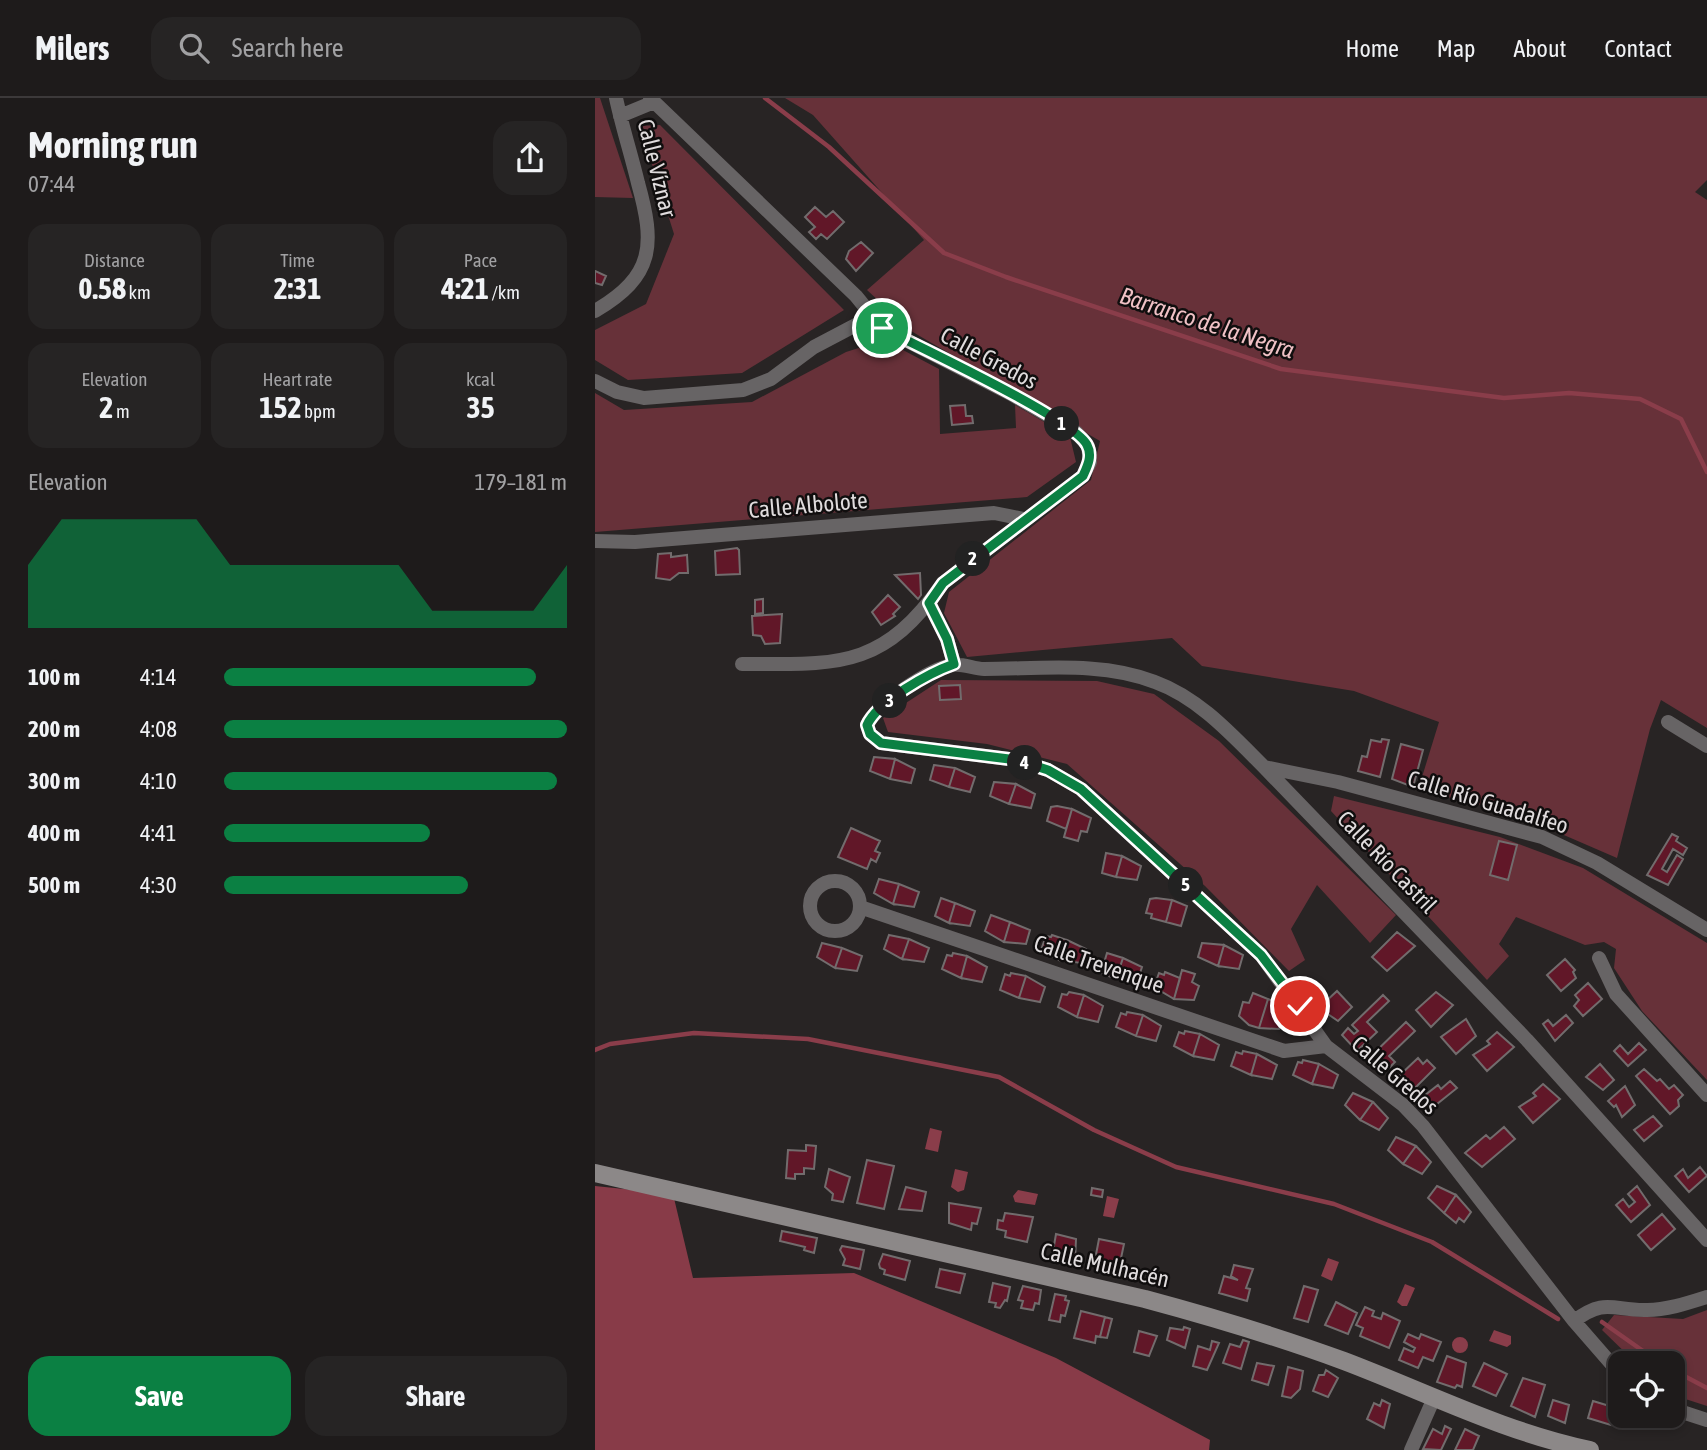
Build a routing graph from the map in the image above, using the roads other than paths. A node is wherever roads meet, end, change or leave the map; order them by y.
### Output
1 (616, 98) edge
2 (652, 100) edge
3 (620, 116) junction
4 (595, 311) edge
5 (871, 317) junction
6 (595, 381) edge
7 (1024, 519) junction
8 (595, 541) edge
9 (929, 603) junction
10 (742, 664) dead end
11 (954, 664) junction
12 (1668, 722) dead end
13 (1707, 746) edge
14 (1264, 767) junction
15 (1320, 779) junction
16 (1304, 808) junction
17 (860, 907) dead end
18 (1707, 930) edge
19 (1599, 958) dead end
20 (1326, 1046) junction
21 (1707, 1095) edge
22 (595, 1173) edge
23 (1707, 1240) edge
24 (1707, 1297) edge
25 (1574, 1321) junction
26 (1608, 1360) edge
27 (1434, 1398) junction
28 (1685, 1413) edge
29 (1707, 1420) edge
30 (1557, 1447) edge
31 (1411, 1450) edge
32 (1590, 1450) edge

1 - 3 street, Calle Víznar
2 - 3 street
2 - 5 street, Calle Gredos
3 - 4 street, Calle Víznar
5 - 6 street
5 - 7 street, Calle Gredos
7 - 8 street, Calle Albolote
7 - 9 street, Calle Gredos
9 - 10 street, Calle Gredos
9 - 11 street
11 - 14 street, Calle Río Castril
11 - 20 street, Calle Gredos
12 - 13 street
14 - 15 street, Calle Río Guadalfeo
14 - 16 street, Calle Río Castril
15 - 16 street
15 - 18 street, Calle Río Guadalfeo
16 - 23 street, Calle Río Castril
17 - 20 street, Calle Trevenque
19 - 21 street
20 - 25 street, Calle Gredos
22 - 27 street, Calle Mulhacén
24 - 25 street
25 - 26 street, Calle Gredos
27 - 30 street, Calle Mulhacén
27 - 31 street
28 - 29 street
30 - 32 street, Calle Mulhacén

